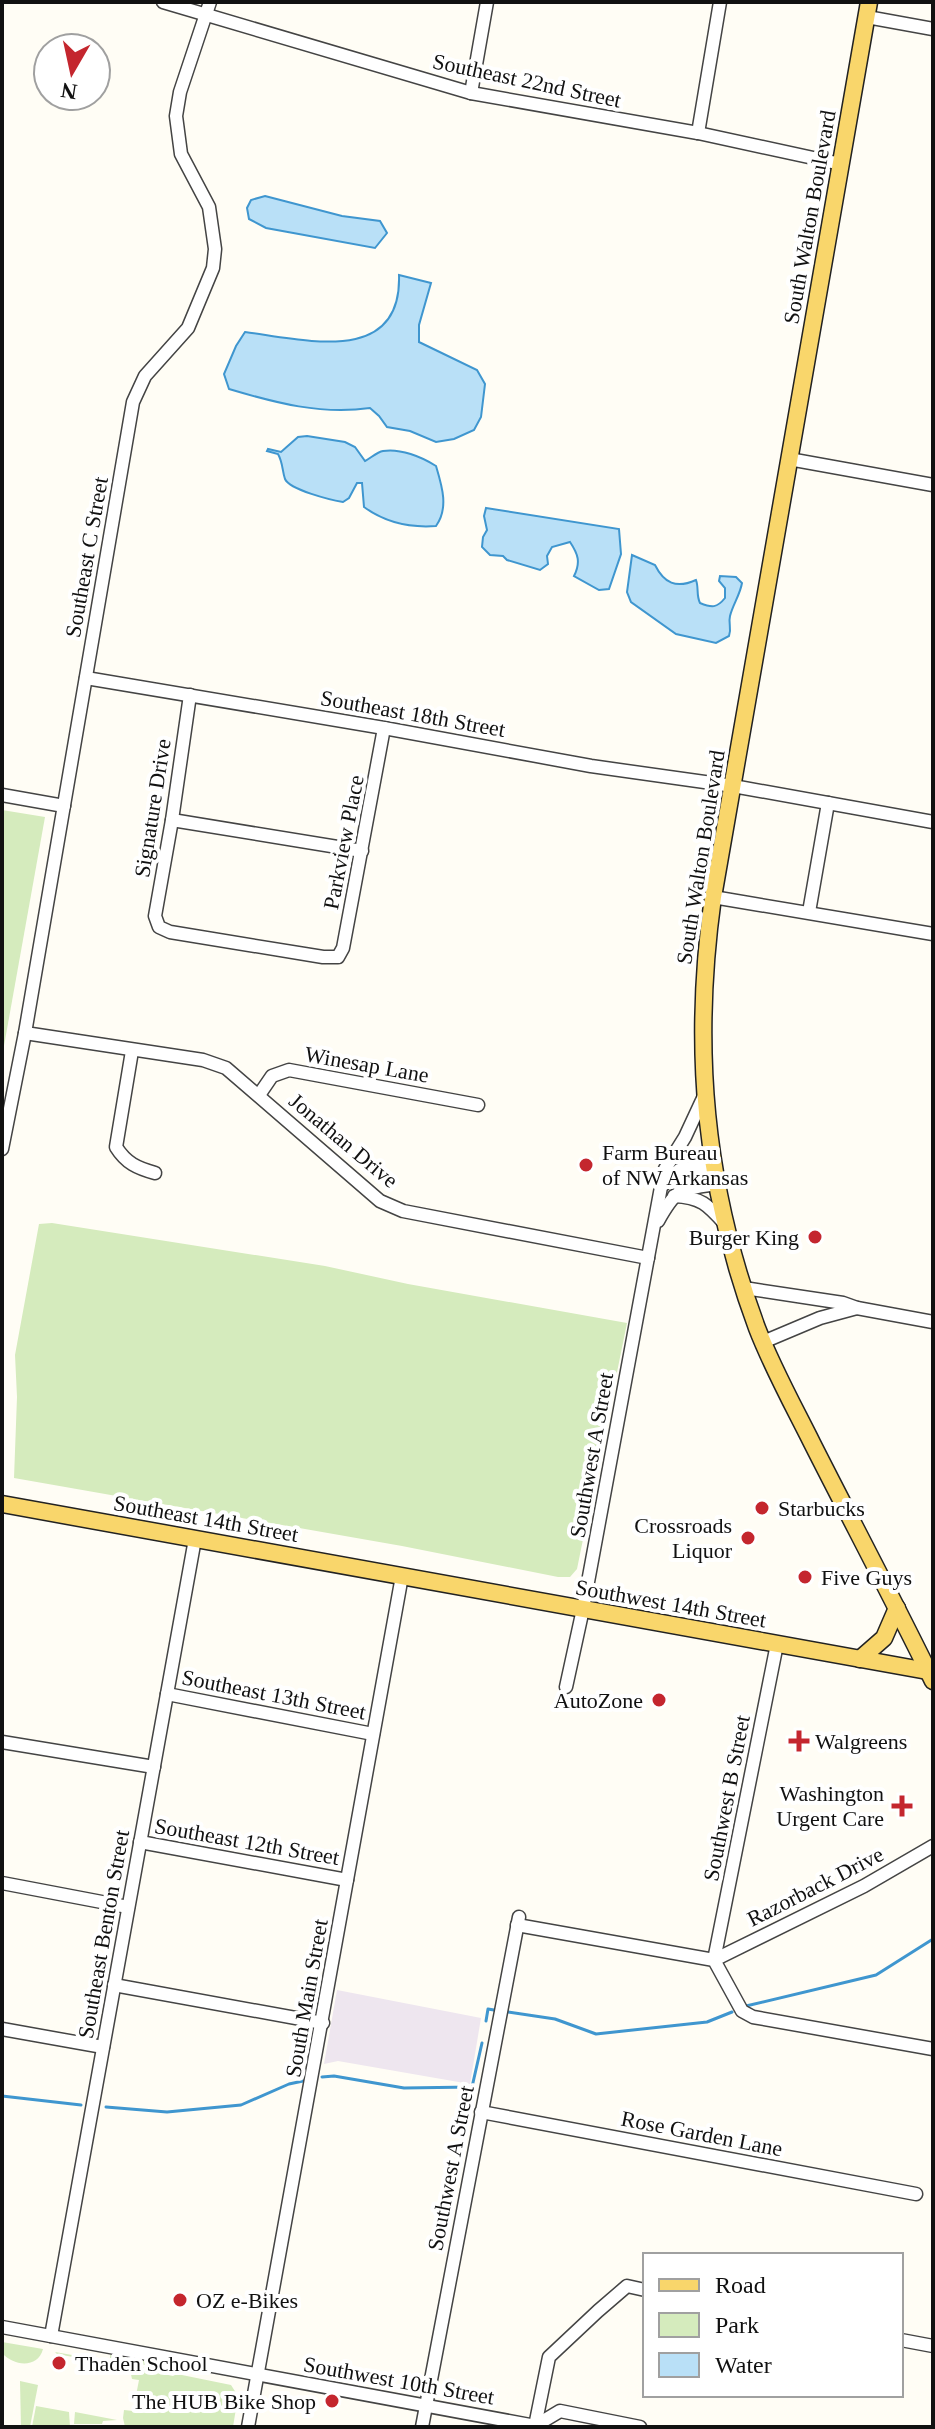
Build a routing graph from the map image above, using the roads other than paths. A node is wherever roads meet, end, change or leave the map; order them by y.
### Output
1 (163, 2) edge
2 (487, 2) edge
3 (720, 2) edge
4 (207, 8) edge
5 (868, 10) edge
6 (933, 29) edge
7 (471, 93) junction
8 (698, 133) junction
9 (841, 164) junction
10 (789, 459) junction
11 (933, 485) edge
12 (86, 678) junction
13 (190, 695) junction
14 (384, 728) junction
15 (733, 786) junction
16 (2, 795) edge
17 (828, 803) junction
18 (64, 806) junction
19 (172, 820) junction
20 (933, 822) edge
21 (362, 851) junction
22 (713, 897) junction
23 (809, 912) junction
24 (933, 934) edge
25 (333, 957) joint
26 (25, 1033) junction
27 (132, 1051) junction
28 (705, 1094) junction
29 (259, 1095) junction
30 (478, 1105) dead end
31 (2, 1149) edge
32 (713, 1165) junction
33 (155, 1173) dead end
34 (716, 1184) junction
35 (661, 1187) junction
36 (674, 1196) junction
37 (725, 1224) junction
38 (653, 1231) junction
39 (648, 1258) junction
40 (744, 1288) junction
41 (857, 1308) junction
42 (933, 1322) edge
43 (763, 1342) junction
44 (2, 1504) edge
45 (195, 1539) junction
46 (402, 1576) junction
47 (897, 1608) junction
48 (583, 1609) junction
49 (777, 1644) junction
50 (860, 1659) junction
51 (931, 1675) edge
52 (566, 1687) dead end
53 (167, 1694) junction
54 (373, 1734) junction
55 (2, 1742) edge
56 (154, 1767) junction
57 (140, 1842) junction
58 (933, 1846) edge
59 (347, 1880) junction
60 (2, 1883) edge
61 (128, 1907) junction
62 (714, 1960) junction
63 (114, 1985) junction
64 (323, 2023) junction
65 (2, 2029) edge
66 (103, 2047) junction
67 (933, 2049) edge
68 (481, 2112) junction
69 (916, 2194) dead end
70 (643, 2290) edge
71 (2, 2327) edge
72 (51, 2336) junction
73 (903, 2340) edge
74 (933, 2346) edge
75 (257, 2374) junction
76 (426, 2405) junction
77 (538, 2426) edge
78 (248, 2427) edge
79 (422, 2427) edge
80 (640, 2427) edge

1 - 4 street, Southeast 22nd Street
2 - 7 street
3 - 8 street
4 - 7 street, Southeast 22nd Street
4 - 12 street, Southeast C Street
5 - 6 street
5 - 9 main road, South Walton Boulevard
7 - 8 street, Southeast 22nd Street
8 - 9 street, Southeast 22nd Street
9 - 10 main road, South Walton Boulevard
10 - 11 street
10 - 15 main road, South Walton Boulevard
12 - 13 street, Southeast 18th Street
12 - 18 street, Southeast C Street
13 - 14 street, Southeast 18th Street
13 - 19 street, Signature Drive
14 - 15 street, Southeast 18th Street
14 - 21 street, Parkview Place
15 - 17 street, Southeast 18th Street
15 - 22 main road, South Walton Boulevard
16 - 18 street
17 - 20 street, Southeast 18th Street
17 - 23 street
18 - 26 street, Southeast C Street
19 - 21 street
19 - 25 street, Signature Drive
21 - 25 street, Parkview Place
22 - 23 street
22 - 28 main road, South Walton Boulevard
23 - 24 street
26 - 27 street, Jonathan Drive
26 - 31 street, Southeast C Street
27 - 29 street, Jonathan Drive
27 - 33 street
28 - 32 main road, South Walton Boulevard
28 - 35 street, Southwest A Street
29 - 30 street, Winesap Lane
29 - 39 street, Jonathan Drive
32 - 34 main road, South Walton Boulevard
32 - 35 street
34 - 36 street
34 - 37 main road, South Walton Boulevard
35 - 38 street, Southwest A Street
36 - 37 street
36 - 38 street, Southwest A Street
37 - 40 main road, South Walton Boulevard
38 - 39 street, Southwest A Street
39 - 48 street, Southwest A Street
40 - 41 street
40 - 43 main road, South Walton Boulevard
41 - 42 street
41 - 43 street
43 - 47 main road, South Walton Boulevard
44 - 45 main road, Southeast 14th Street
45 - 46 main road, Southeast 14th Street
45 - 53 street, Southeast Benton Street
46 - 48 main road, Southwest 14th Street
46 - 54 street, South Main Street
47 - 50 main road
47 - 51 main road, South Walton Boulevard
48 - 49 main road, Southwest 14th Street
48 - 52 street, Southwest A Street
49 - 50 main road, Southwest 14th Street
49 - 62 street, Southwest B Street
50 - 51 main road, Southwest 14th Street
53 - 54 street, Southeast 13th Street
53 - 56 street, Southeast Benton Street
54 - 59 street, South Main Street
55 - 56 street
56 - 57 street, Southeast Benton Street
57 - 59 street, Southeast 12th Street
57 - 61 street, Southeast Benton Street
58 - 62 street, Razorback Drive
59 - 64 street, South Main Street
60 - 61 street
61 - 63 street, Southeast Benton Street
62 - 67 street
62 - 68 street, Southwest A Street
63 - 64 street
63 - 66 street, Southeast Benton Street
64 - 75 street, South Main Street
65 - 66 street
66 - 72 street, Southeast Benton Street
68 - 69 street, Rose Garden Lane
68 - 76 street, Southwest A Street
70 - 77 street
71 - 72 street, Southwest 10th Street
72 - 75 street, Southwest 10th Street
73 - 74 street
75 - 76 street, Southwest 10th Street
75 - 78 street, South Main Street
76 - 77 street, Southwest 10th Street
76 - 79 street, Southwest A Street
77 - 80 street

